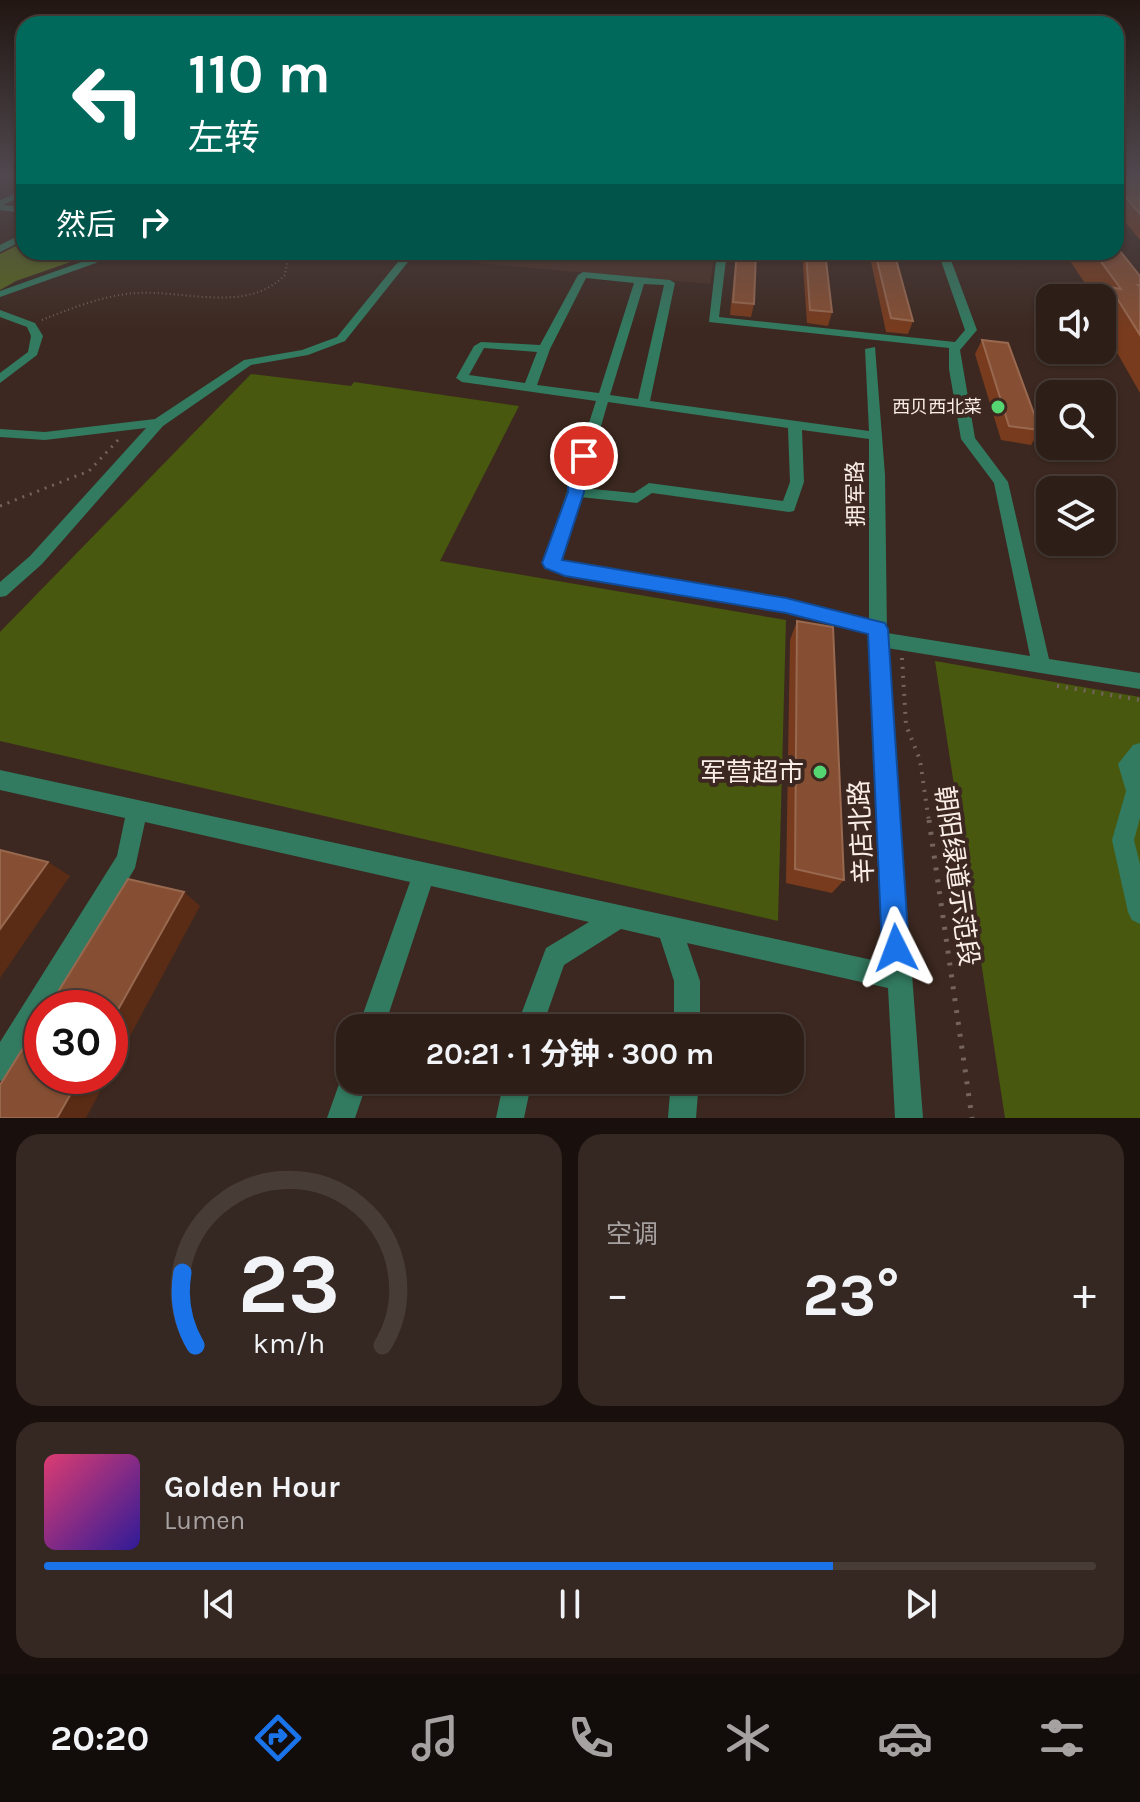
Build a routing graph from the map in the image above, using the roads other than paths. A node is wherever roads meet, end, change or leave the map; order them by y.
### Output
1 (94, 260) edge
2 (405, 260) edge
3 (721, 260) edge
4 (946, 260) edge
5 (640, 280) junction
6 (0, 294) edge
7 (0, 313) edge
8 (958, 346) junction
9 (544, 349) junction
10 (871, 349) dead end
11 (0, 379) edge
12 (530, 387) junction
13 (602, 399) junction
14 (643, 404) junction
15 (158, 423) junction
16 (795, 427) junction
17 (0, 433) edge
18 (876, 436) junction
19 (576, 492) junction
20 (0, 591) edge
21 (885, 637) junction
22 (1041, 664) junction
23 (1140, 681) edge
24 (1140, 752) edge
25 (0, 780) edge
26 (137, 810) junction
27 (424, 873) junction
28 (1140, 912) edge
29 (619, 916) junction
30 (669, 927) junction
31 (897, 978) junction
32 (376, 1014) edge
33 (534, 1014) edge
34 (687, 1014) edge
35 (0, 1067) edge
36 (349, 1094) edge
37 (515, 1094) edge
38 (684, 1094) edge
39 (341, 1118) edge
40 (510, 1118) edge
41 (682, 1118) edge
42 (909, 1118) edge

1 - 6 street
2 - 15 street
3 - 8 street
4 - 8 street
5 - 9 street
5 - 13 street
5 - 14 street
7 - 11 street
8 - 22 street
9 - 12 street
9 - 12 street
10 - 18 street, 拥军路
12 - 13 street
13 - 14 street
13 - 19 street
14 - 16 street
15 - 17 street
15 - 20 street
16 - 18 street
16 - 19 street
18 - 21 street, 拥军路
19 - 21 street
21 - 22 street
21 - 31 street, 辛店北路
22 - 23 street
24 - 28 street
25 - 26 street
26 - 27 street
26 - 35 street
27 - 29 street
27 - 32 street
29 - 30 street
29 - 33 street
30 - 31 street
30 - 34 street
31 - 42 street, 辛店北路
36 - 39 street
37 - 40 street
38 - 41 street

